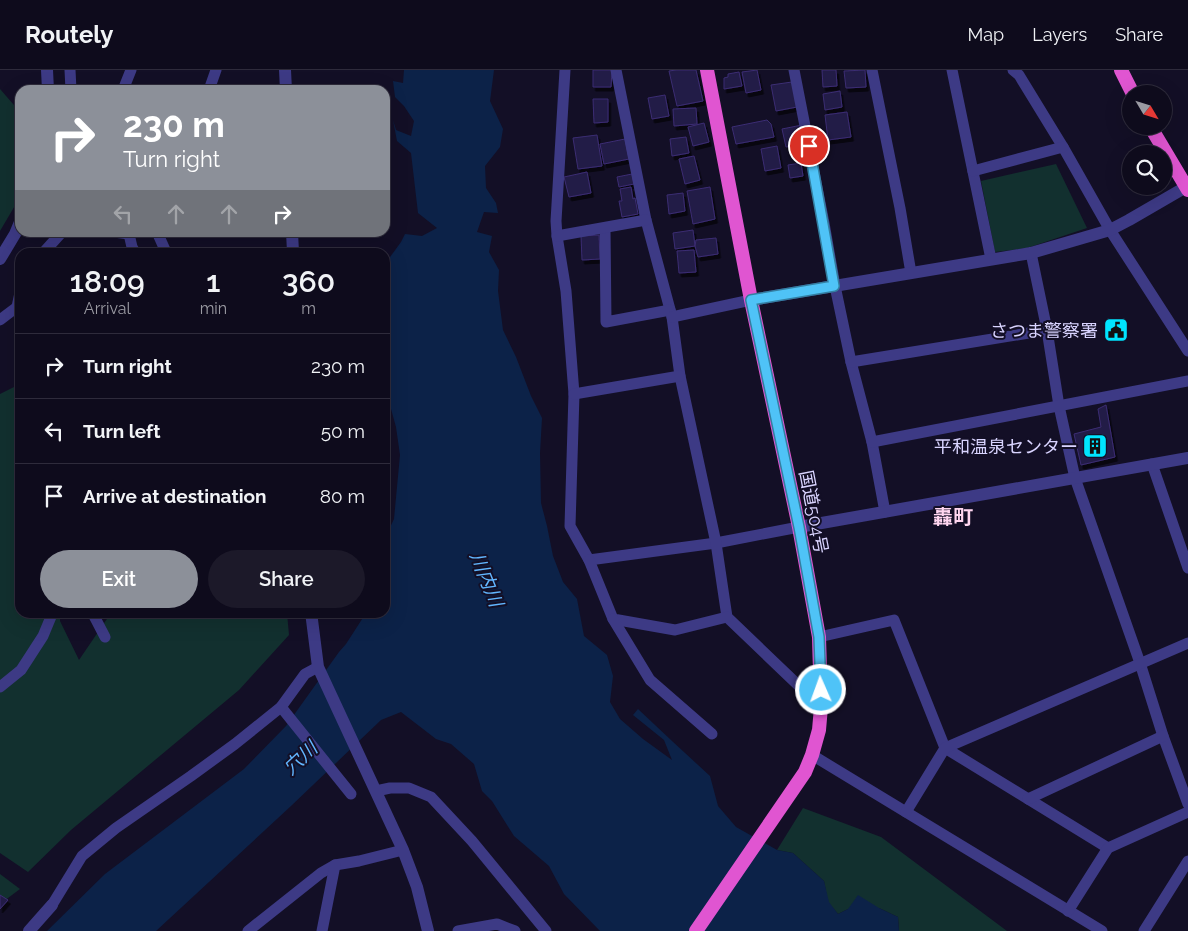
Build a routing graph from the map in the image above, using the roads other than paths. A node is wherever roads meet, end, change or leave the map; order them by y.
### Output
1 (47, 70) edge
2 (70, 70) edge
3 (131, 70) edge
4 (216, 70) edge
5 (286, 70) edge
6 (565, 70) edge
7 (616, 70) edge
8 (707, 70) edge
9 (794, 70) edge
10 (872, 70) edge
11 (952, 70) edge
12 (1015, 70) edge
13 (1120, 70) edge
14 (48, 85) edge
15 (71, 85) edge
16 (125, 85) edge
17 (211, 85) edge
18 (286, 85) edge
19 (1128, 85) edge
20 (1155, 135) edge
21 (1063, 147) junction
22 (973, 171) junction
23 (1187, 189) edge
24 (646, 220) junction
25 (604, 228) junction
26 (1110, 230) junction
27 (15, 234) edge
28 (557, 236) junction
29 (58, 237) edge
30 (48, 248) edge
31 (1031, 252) junction
32 (991, 259) junction
33 (0, 260) edge
34 (911, 273) junction
35 (834, 286) junction
36 (751, 300) junction
37 (15, 309) edge
38 (15, 311) edge
39 (671, 314) junction
40 (0, 320) edge
41 (0, 329) edge
42 (1047, 330) junction
43 (1188, 350) edge
44 (851, 362) junction
45 (680, 376) junction
46 (1188, 381) edge
47 (574, 394) junction
48 (1059, 406) junction
49 (872, 442) junction
50 (1188, 458) edge
51 (1152, 464) junction
52 (1074, 478) junction
53 (885, 512) junction
54 (799, 527) junction
55 (716, 543) junction
56 (1185, 554) edge
57 (589, 560) junction
58 (1188, 568) edge
59 (727, 617) junction
60 (50, 618) edge
61 (95, 618) edge
62 (312, 618) edge
63 (613, 619) junction
64 (105, 637) dead end
65 (819, 637) junction
66 (1188, 643) edge
67 (1140, 663) junction
68 (318, 667) junction
69 (0, 687) edge
70 (822, 707) junction
71 (284, 710) junction
72 (712, 734) dead end
73 (1163, 736) junction
74 (945, 748) junction
75 (812, 755) junction
76 (376, 791) junction
77 (351, 794) dead end
78 (1028, 799) junction
79 (1188, 804) edge
80 (906, 812) junction
81 (1188, 812) edge
82 (1108, 848) junction
83 (403, 850) junction
84 (1188, 861) edge
85 (334, 865) junction
86 (52, 905) joint
87 (1068, 910) junction
88 (29, 931) edge
89 (248, 931) edge
90 (322, 931) edge
91 (428, 931) edge
92 (458, 931) edge
93 (515, 931) edge
94 (546, 931) edge
95 (696, 931) edge
96 (1102, 931) edge
97 (1144, 931) edge

1 - 14 street
2 - 15 street
3 - 16 street
4 - 17 street
5 - 18 street
6 - 28 street
7 - 24 street
8 - 36 highway, 国道504号
9 - 35 street
10 - 34 street
11 - 22 street
12 - 21 street
13 - 19 highway
20 - 23 highway
21 - 22 street
21 - 26 street
22 - 32 street
23 - 26 street
24 - 25 street
24 - 39 street
25 - 28 street
25 - 39 street
26 - 31 street
26 - 43 street
27 - 33 street
28 - 47 street
29 - 30 street
31 - 32 street
31 - 42 street
32 - 34 street
34 - 35 street
35 - 36 street
35 - 44 street
36 - 39 street
36 - 54 highway, 国道504号
37 - 40 street
38 - 41 street
39 - 45 street
42 - 44 street
42 - 48 street
44 - 49 street
45 - 47 street
45 - 55 street
46 - 48 street
47 - 57 street
48 - 49 street
48 - 52 street
49 - 53 street
50 - 51 street
51 - 52 street
51 - 56 street
52 - 53 street
52 - 67 street
53 - 54 street
54 - 55 street
54 - 65 highway, 国道504号
55 - 57 street
55 - 59 street
56 - 58 street
57 - 63 street
59 - 63 street
59 - 70 street
60 - 69 street
61 - 64 street
62 - 68 street
63 - 72 street
65 - 70 highway, 国道504号
65 - 74 street
66 - 67 street
67 - 73 street
67 - 74 street
68 - 71 street
68 - 76 street
70 - 75 highway, 国道504号
71 - 77 street
71 - 86 street
73 - 78 street
73 - 79 street
74 - 78 street
74 - 80 street
75 - 80 street
75 - 95 highway, 国道504号
76 - 83 street
76 - 94 street
78 - 82 street
80 - 87 street
81 - 82 street
82 - 87 street
83 - 85 street
83 - 91 street
84 - 97 street
85 - 89 street
85 - 90 street
86 - 88 street
87 - 96 street
92 - 93 street

